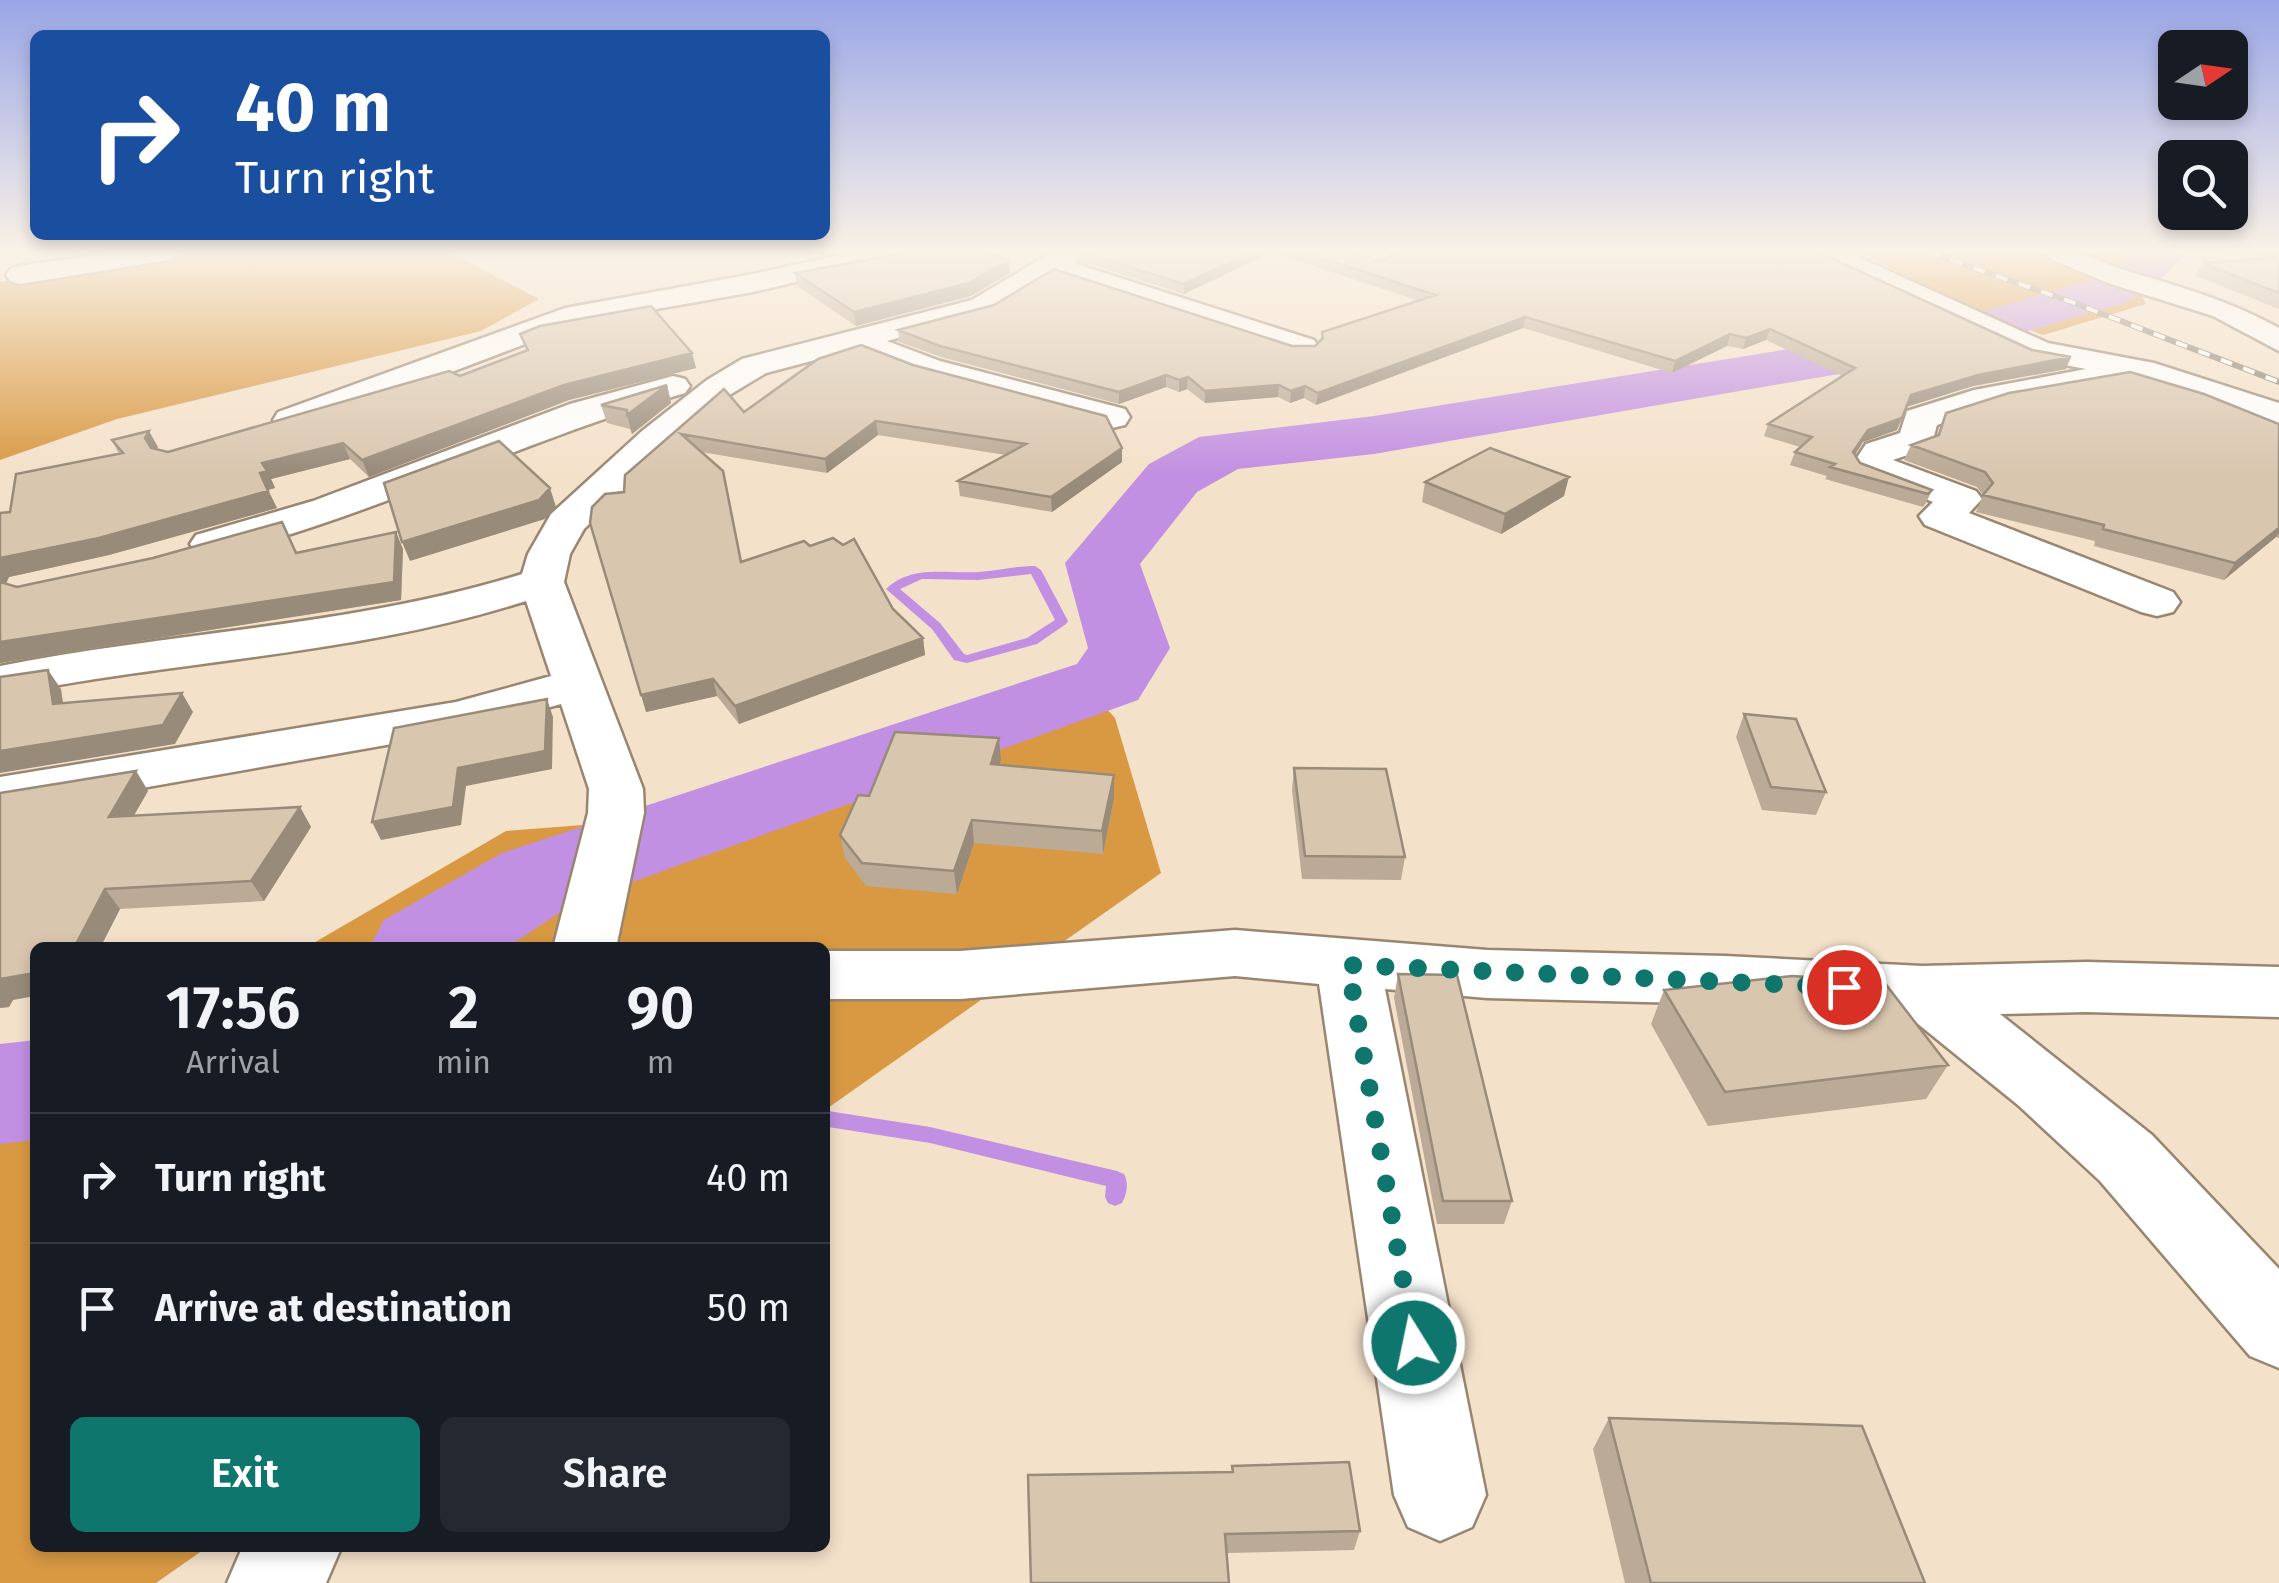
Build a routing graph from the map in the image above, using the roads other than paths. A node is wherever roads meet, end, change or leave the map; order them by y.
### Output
1 (546, 326) edge
2 (906, 326) edge
3 (1246, 326) edge
4 (1987, 326) edge
5 (2252, 326) edge
6 (854, 339) junction
7 (2279, 341) edge
8 (1303, 347) edge
9 (754, 366) junction
10 (2142, 370) junction
11 (2279, 414) edge
12 (1112, 417) edge
13 (264, 428) edge
14 (168, 556) edge
15 (542, 582) junction
16 (2158, 602) dead end
17 (0, 681) edge
18 (578, 684) junction
19 (0, 795) edge
20 (585, 942) edge
21 (1348, 965) junction
22 (830, 975) edge
23 (1922, 992) junction
24 (2279, 992) edge
25 (2279, 1328) edge
26 (1440, 1495) dead end
27 (292, 1552) edge
28 (274, 1583) edge

1 - 13 street
2 - 6 street
3 - 8 street
4 - 10 street
5 - 7 street
6 - 9 street
6 - 12 street
9 - 14 street
9 - 15 street
10 - 11 street
10 - 16 street
15 - 17 street
15 - 18 street
18 - 19 street
18 - 20 street
21 - 22 street
21 - 23 street
21 - 26 street
23 - 24 street
23 - 25 street
27 - 28 street

